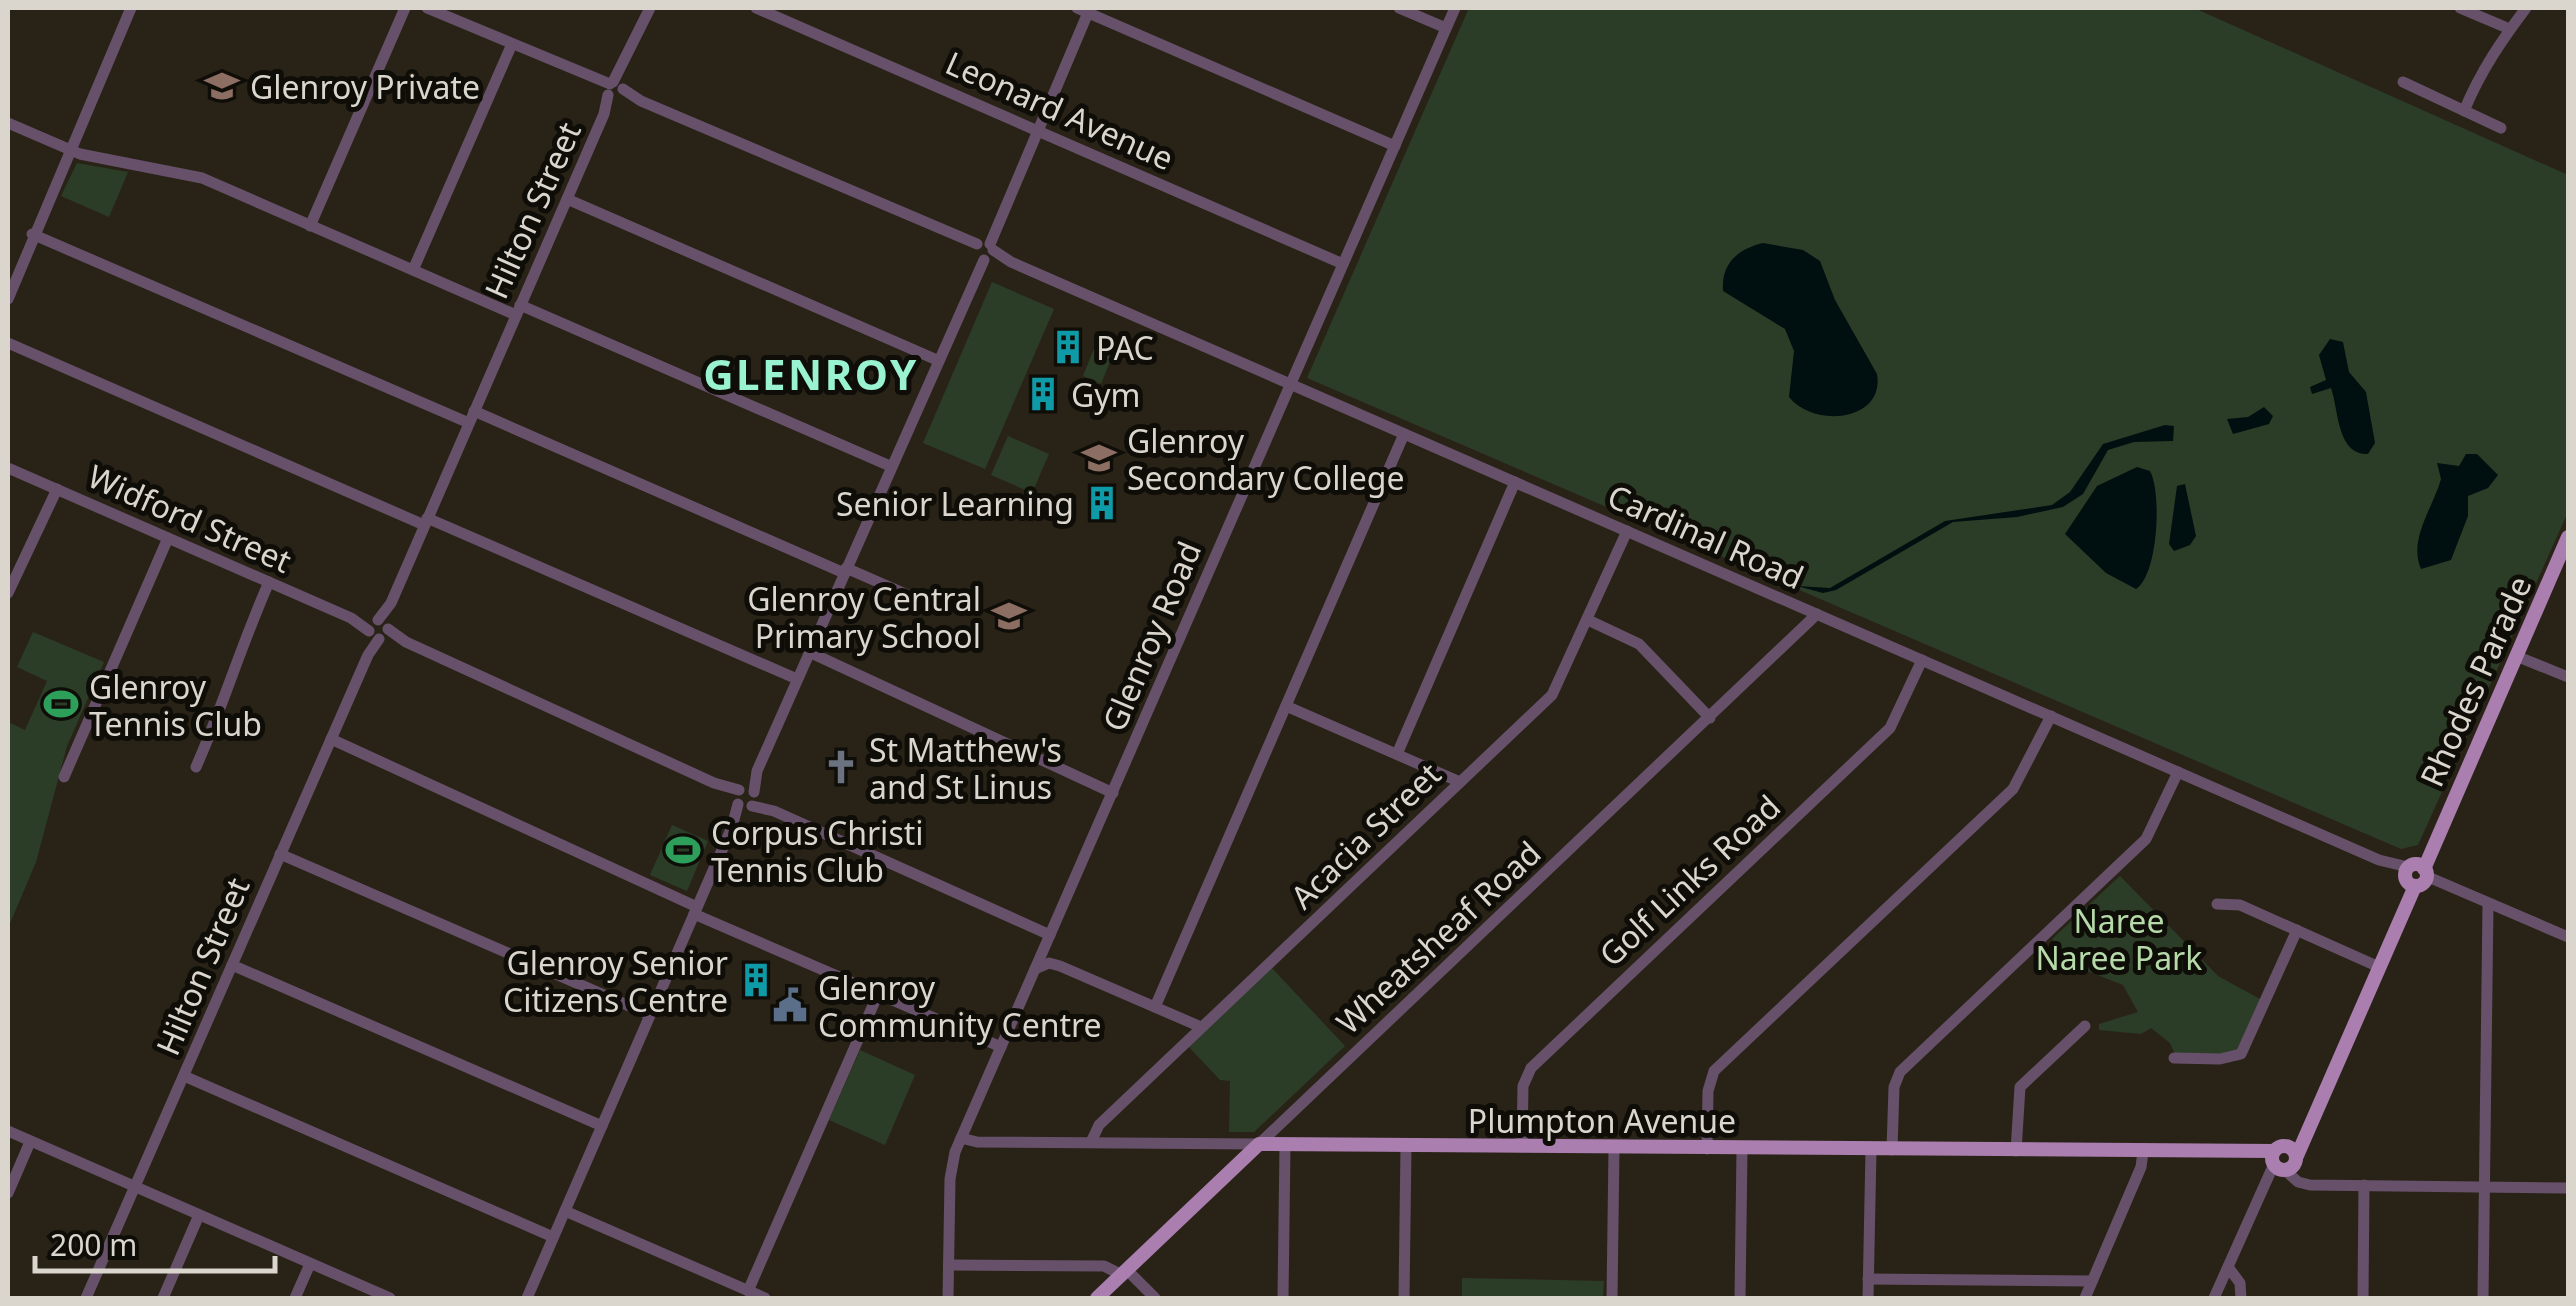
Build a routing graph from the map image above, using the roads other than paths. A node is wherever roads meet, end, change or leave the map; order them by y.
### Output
1 (130, 8) edge
2 (405, 8) edge
3 (428, 8) edge
4 (650, 8) edge
5 (756, 8) edge
6 (1399, 8) edge
7 (1455, 8) edge
8 (2460, 8) edge
9 (2526, 8) edge
10 (1085, 9) edge
11 (2506, 27) junction
12 (1446, 28) junction
13 (512, 44) junction
14 (2402, 82) dead end
15 (615, 90) junction
16 (2464, 111) junction
17 (8, 123) edge
18 (2501, 128) dead end
19 (1036, 130) junction
20 (1394, 146) junction
21 (68, 150) junction
22 (566, 198) junction
23 (310, 226) junction
24 (32, 234) junction
25 (984, 251) junction
26 (1343, 264) junction
27 (413, 270) junction
28 (8, 299) edge
29 (518, 310) junction
30 (8, 343) edge
31 (937, 360) junction
32 (1290, 384) junction
33 (471, 417) junction
34 (1404, 434) junction
35 (890, 466) junction
36 (8, 468) edge
37 (1515, 482) junction
38 (57, 490) junction
39 (426, 521) junction
40 (1627, 531) junction
41 (2568, 537) edge
42 (168, 538) junction
43 (845, 570) junction
44 (269, 582) junction
45 (8, 593) edge
46 (910, 596) dead end
47 (1816, 614) junction
48 (1588, 620) junction
49 (378, 630) junction
50 (809, 652) junction
51 (2516, 656) junction
52 (1922, 660) junction
53 (2568, 677) edge
54 (797, 679) junction
55 (1286, 706) junction
56 (2050, 716) junction
57 (1710, 718) junction
58 (331, 739) junction
59 (1397, 754) junction
60 (196, 766) dead end
61 (2178, 772) junction
62 (64, 777) dead end
63 (1460, 782) junction
64 (1113, 792) junction
65 (745, 798) junction
66 (280, 854) junction
67 (2418, 876) junction
68 (2217, 904) dead end
69 (2488, 904) junction
70 (696, 911) junction
71 (2298, 930) junction
72 (1050, 935) junction
73 (2568, 937) edge
74 (232, 965) junction
75 (2379, 967) junction
76 (1034, 969) junction
77 (878, 994) junction
78 (1155, 1007) junction
79 (650, 1015) junction
80 (2084, 1026) dead end
81 (1201, 1027) junction
82 (1001, 1047) junction
83 (2174, 1058) dead end
84 (184, 1076) junction
85 (602, 1126) junction
86 (8, 1131) edge
87 (961, 1138) junction
88 (30, 1142) junction
89 (1091, 1142) junction
90 (1259, 1144) junction
91 (1285, 1144) junction
92 (1406, 1146) junction
93 (1522, 1147) junction
94 (1614, 1148) junction
95 (1707, 1148) junction
96 (1742, 1149) junction
97 (1871, 1150) junction
98 (1892, 1150) junction
99 (2016, 1151) junction
100 (2143, 1152) junction
101 (2284, 1163) junction
102 (2364, 1185) junction
103 (135, 1187) junction
104 (2485, 1187) junction
105 (2568, 1188) edge
106 (8, 1192) edge
107 (565, 1211) junction
108 (199, 1215) junction
109 (553, 1237) junction
110 (310, 1264) junction
111 (949, 1265) junction
112 (2228, 1267) junction
113 (1124, 1272) junction
114 (1868, 1279) junction
115 (2092, 1281) junction
116 (744, 1293) edge
117 (86, 1298) edge
118 (163, 1298) edge
119 (295, 1298) edge
120 (390, 1298) edge
121 (526, 1298) edge
122 (765, 1298) edge
123 (948, 1298) edge
124 (1096, 1298) edge
125 (1155, 1298) edge
126 (1283, 1298) edge
127 (1404, 1298) edge
128 (1612, 1298) edge
129 (1740, 1298) edge
130 (1868, 1298) edge
131 (2084, 1298) edge
132 (2214, 1298) edge
133 (2241, 1298) edge
134 (2363, 1298) edge
135 (2483, 1298) edge

1 - 21 street
2 - 23 street
3 - 13 street, Cardinal Road
4 - 15 street, Hilton Street
5 - 19 street, Leonard Avenue
6 - 12 street
7 - 12 street, Glenroy Road
8 - 11 street
9 - 11 street
10 - 19 street
10 - 20 street
11 - 16 street
12 - 20 street, Glenroy Road
13 - 15 street, Cardinal Road
13 - 27 street
14 - 16 street
15 - 22 street, Hilton Street
15 - 25 street, Cardinal Road
16 - 18 street
17 - 21 street
19 - 25 street
19 - 26 street, Leonard Avenue
20 - 26 street, Glenroy Road
21 - 23 street
21 - 24 street
22 - 29 street, Hilton Street
22 - 31 street
23 - 27 street
24 - 28 street
24 - 33 street
25 - 31 street
25 - 32 street, Cardinal Road
26 - 32 street, Glenroy Road
27 - 29 street
29 - 33 street, Hilton Street
29 - 35 street
30 - 39 street
31 - 35 street
32 - 34 street, Cardinal Road
32 - 64 street, Glenroy Road
33 - 39 street, Hilton Street
33 - 43 street
34 - 37 street, Cardinal Road
34 - 55 street
35 - 43 street
36 - 38 street, Widford Street
37 - 40 street, Cardinal Road
37 - 59 street
38 - 42 street, Widford Street
38 - 45 street
39 - 49 street, Hilton Street
39 - 54 street
40 - 47 street, Cardinal Road
40 - 48 street, Acacia Street
41 - 51 main road, Rhodes Parade
42 - 44 street, Widford Street
42 - 62 street
43 - 46 street
43 - 50 street
44 - 49 street, Widford Street
44 - 60 street
47 - 52 street, Cardinal Road
47 - 57 street, Wheatsheaf Road
48 - 57 street
48 - 63 street, Acacia Street
49 - 58 street, Hilton Street
49 - 65 street, Widford Street
50 - 54 street
50 - 64 street
51 - 53 street
51 - 67 main road, Rhodes Parade
52 - 56 street, Cardinal Road
52 - 93 street, Golf Links Road
54 - 65 street
55 - 59 street
55 - 78 street
56 - 61 street, Cardinal Road
56 - 95 street
57 - 90 street, Wheatsheaf Road
58 - 66 street, Hilton Street
58 - 70 street
59 - 63 street
61 - 67 street, Cardinal Road
61 - 98 street
63 - 81 street, Acacia Street
64 - 72 street, Glenroy Road
65 - 70 street
65 - 72 street, Widford Street
66 - 74 street, Hilton Street
66 - 79 street
67 - 69 street, Cardinal Road
67 - 75 main road, Rhodes Parade
68 - 71 street
69 - 73 street, Cardinal Road
69 - 104 street
70 - 77 street
70 - 79 street
71 - 75 street
71 - 83 street
72 - 76 street, Glenroy Road
74 - 84 street, Hilton Street
74 - 85 street
75 - 101 main road, Rhodes Parade
76 - 78 street
76 - 82 street, Glenroy Road
77 - 82 street
77 - 116 street
78 - 81 street
79 - 85 street
80 - 99 street
81 - 89 street, Acacia Street
82 - 87 street, Glenroy Road
84 - 103 street, Hilton Street
84 - 109 street
85 - 107 street
86 - 88 street
87 - 89 street, Plumpton Avenue
87 - 111 street, Glenroy Road
88 - 103 street
88 - 106 street
89 - 90 street, Plumpton Avenue
90 - 91 main road, Plumpton Avenue
90 - 113 main road, Wheatsheaf Road
91 - 92 main road, Plumpton Avenue
91 - 126 street
92 - 93 main road, Plumpton Avenue
92 - 127 street
93 - 94 main road, Plumpton Avenue
94 - 95 main road, Plumpton Avenue
94 - 128 street
95 - 96 main road, Plumpton Avenue
96 - 97 main road, Plumpton Avenue
96 - 129 street
97 - 98 main road, Plumpton Avenue
97 - 114 street
98 - 99 main road, Plumpton Avenue
99 - 100 main road, Plumpton Avenue
100 - 101 main road, Plumpton Avenue
100 - 115 street
101 - 102 street
101 - 112 street
102 - 104 street
102 - 134 street
103 - 108 street
103 - 117 street, Hilton Street
104 - 105 street
104 - 135 street
107 - 109 street
107 - 116 street
108 - 110 street
108 - 118 street
109 - 121 street
110 - 119 street
110 - 120 street
111 - 113 street
111 - 123 street, Glenroy Road
112 - 132 street
112 - 133 street
113 - 124 main road, Wheatsheaf Road
113 - 125 street
114 - 115 street
114 - 130 street
115 - 131 street
116 - 122 street

